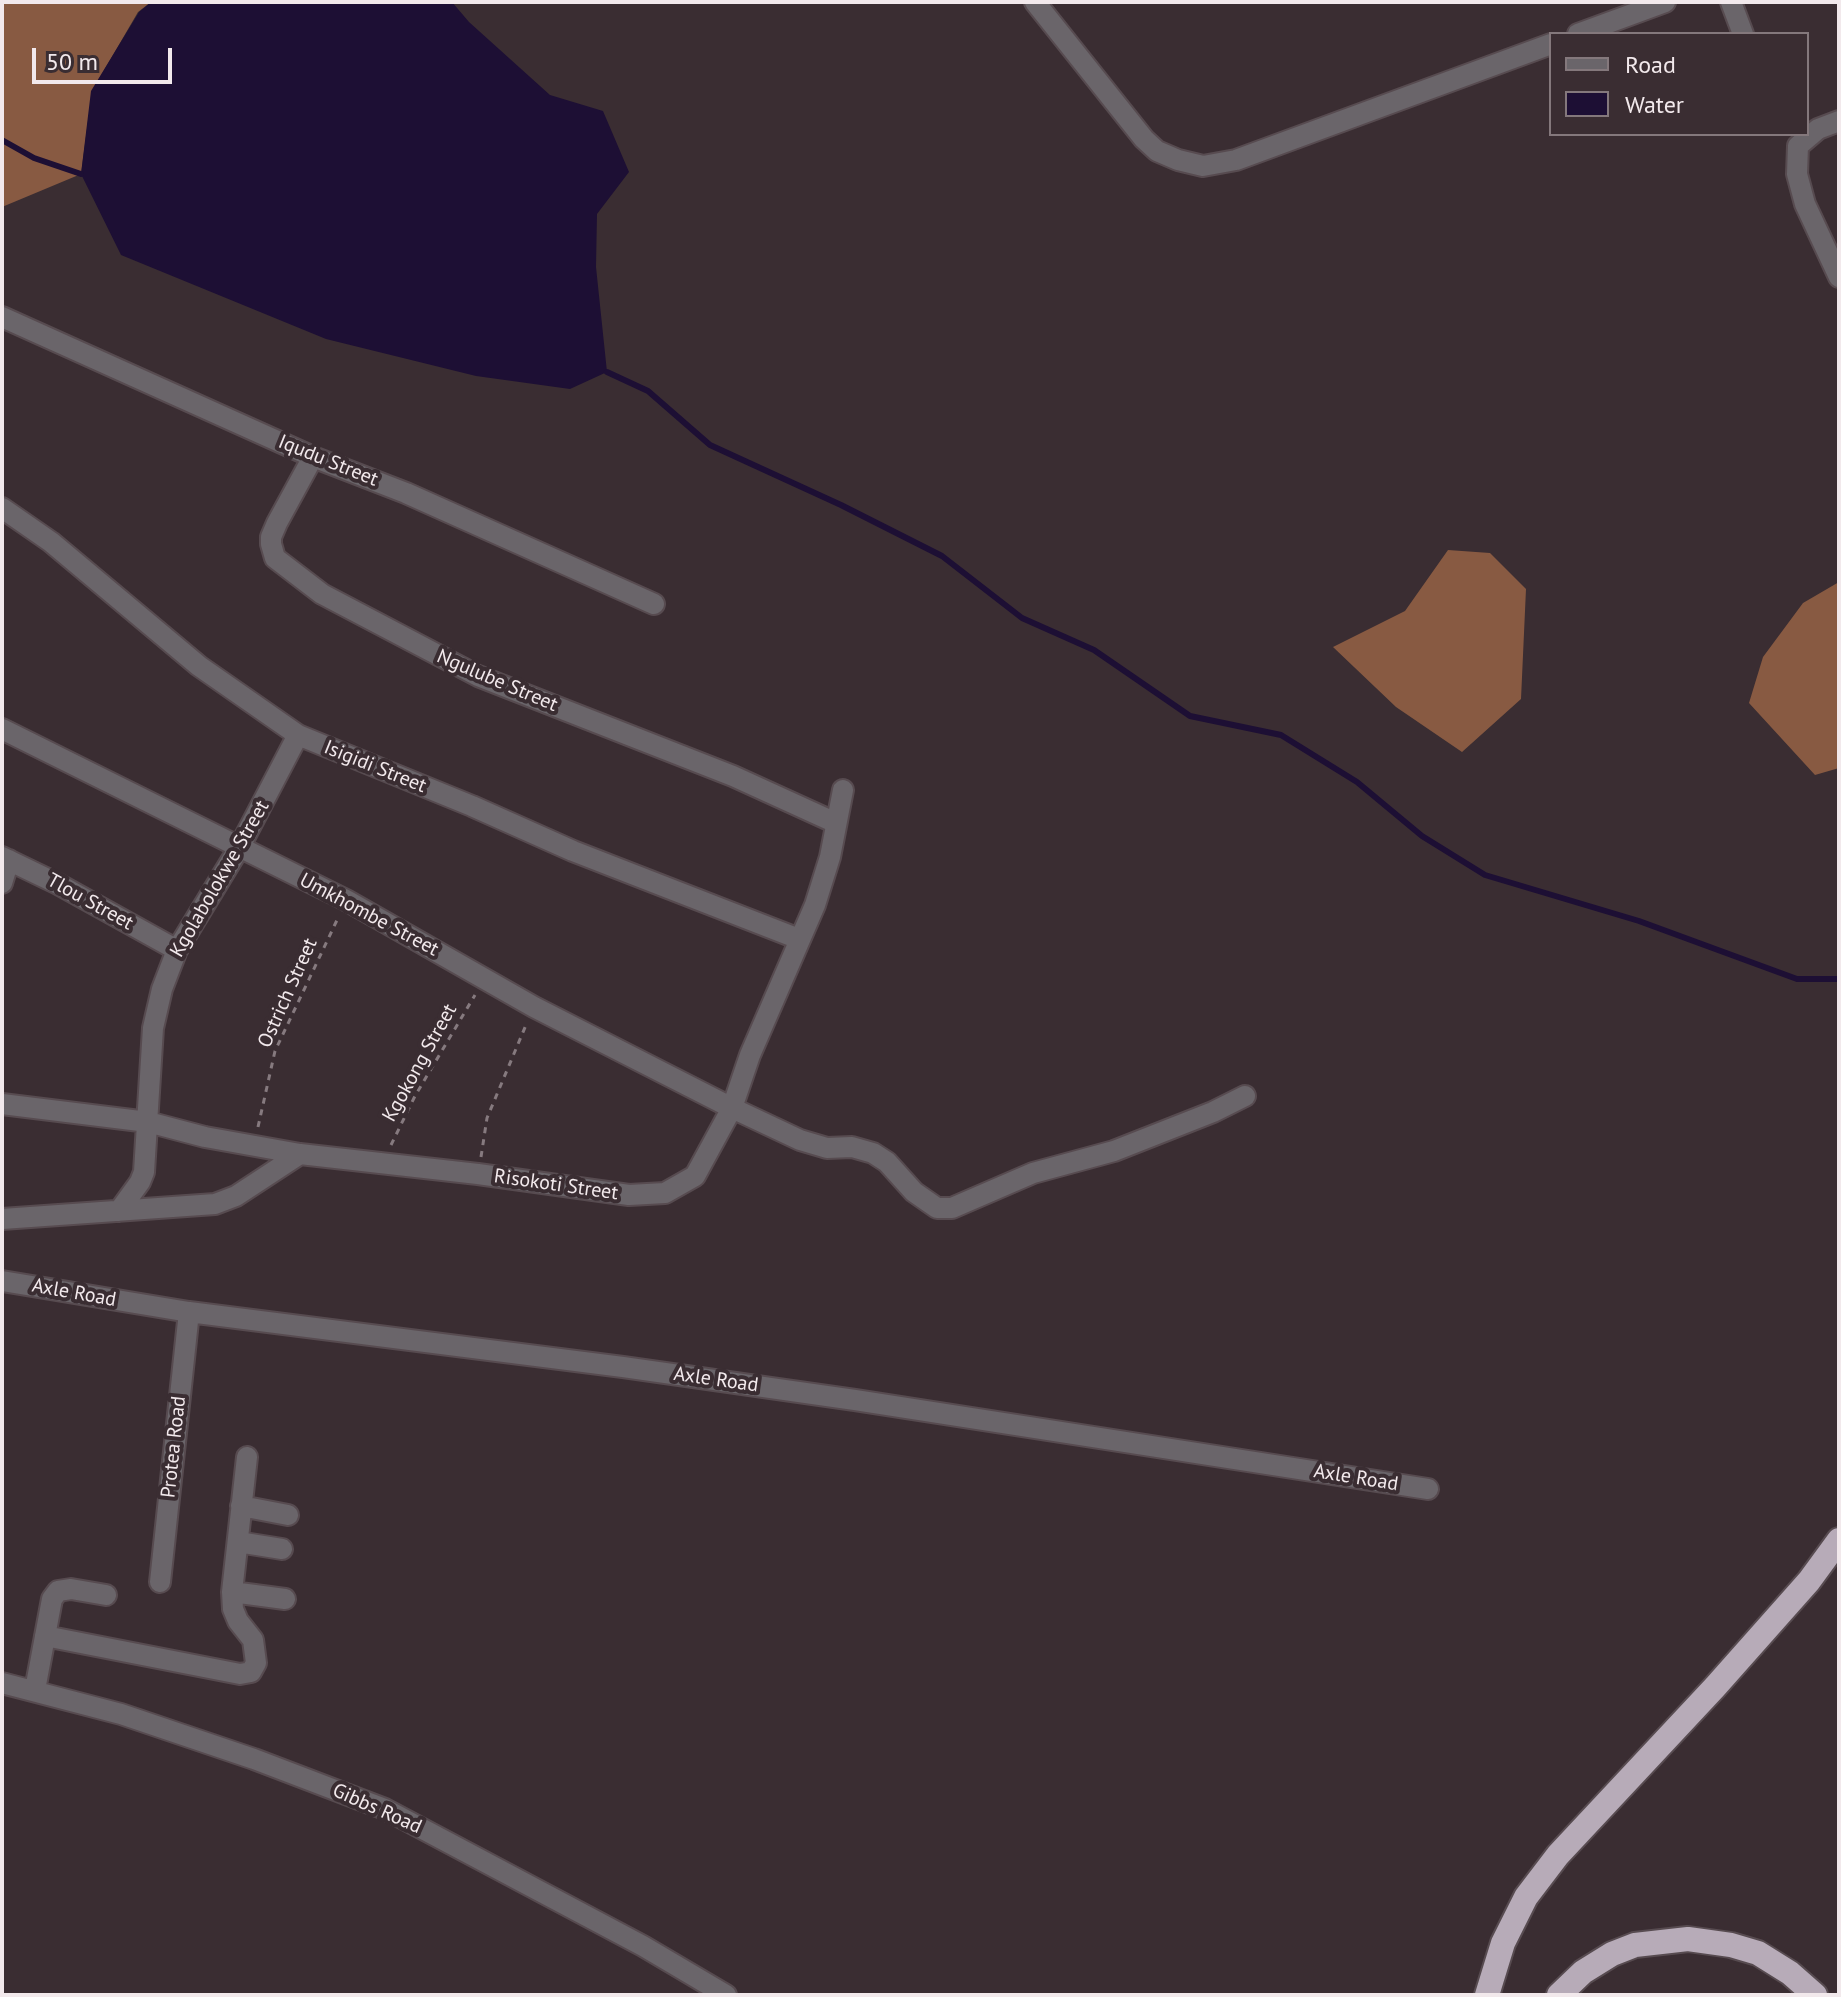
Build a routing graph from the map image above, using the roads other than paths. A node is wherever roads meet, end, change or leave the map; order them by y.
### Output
1 (1035, 2) edge
2 (1665, 2) edge
3 (1731, 2) edge
4 (1583, 32) edge
5 (1742, 32) edge
6 (1549, 45) edge
7 (1839, 121) edge
8 (1809, 133) edge
9 (1793, 140) edge
10 (1839, 277) edge
11 (2, 317) edge
12 (313, 457) junction
13 (2, 508) edge
14 (654, 604) dead end
15 (2, 729) edge
16 (298, 735) junction
17 (843, 790) dead end
18 (836, 823) junction
19 (239, 848) junction
20 (5, 858) edge
21 (2, 883) edge
22 (799, 939) junction
23 (177, 950) junction
24 (1245, 1096) dead end
25 (2, 1104) edge
26 (732, 1108) junction
27 (148, 1122) junction
28 (300, 1154) junction
29 (119, 1211) junction
30 (2, 1219) edge
31 (2, 1281) edge
32 (189, 1312) junction
33 (247, 1457) dead end
34 (1428, 1489) dead end
35 (241, 1506) junction
36 (288, 1515) dead end
37 (1839, 1540) edge
38 (238, 1542) junction
39 (282, 1549) dead end
40 (160, 1582) dead end
41 (232, 1592) junction
42 (106, 1595) dead end
43 (285, 1599) dead end
44 (45, 1636) junction
45 (2, 1683) edge
46 (35, 1690) junction
47 (726, 1995) edge
48 (1487, 1995) edge
49 (1559, 1995) edge
50 (1815, 1995) edge

1 - 6 street
2 - 4 street
3 - 5 street
7 - 8 street
9 - 10 street
11 - 12 street, Iqudu Street
12 - 14 street, Iqudu Street
12 - 18 street, Ngulube Street
13 - 16 street, Isigidi Street
15 - 19 street, Umkhombe Street
16 - 19 street, Kgolabolokwe Street
16 - 22 street, Isigidi Street
17 - 18 street, Risokoti Street
18 - 22 street, Risokoti Street
19 - 23 street, Kgolabolokwe Street
19 - 26 street, Umkhombe Street
20 - 21 street
20 - 23 street, Tlou Street
22 - 26 street, Risokoti Street
23 - 27 street, Kgolabolokwe Street
24 - 26 street, Umkhombe Street
25 - 27 street, Risokoti Street
26 - 28 street, Risokoti Street
27 - 28 street, Risokoti Street
27 - 29 street, Kgolabolokwe Street
28 - 29 street
29 - 30 street
31 - 32 street, Axle Road
32 - 34 street, Axle Road
32 - 40 street, Protea Road
33 - 35 street
35 - 36 street
35 - 38 street
37 - 48 highway
38 - 39 street
38 - 41 street
41 - 43 street
41 - 44 street
42 - 44 street
44 - 46 street
45 - 46 street, Gibbs Road
46 - 47 street, Gibbs Road
49 - 50 highway

